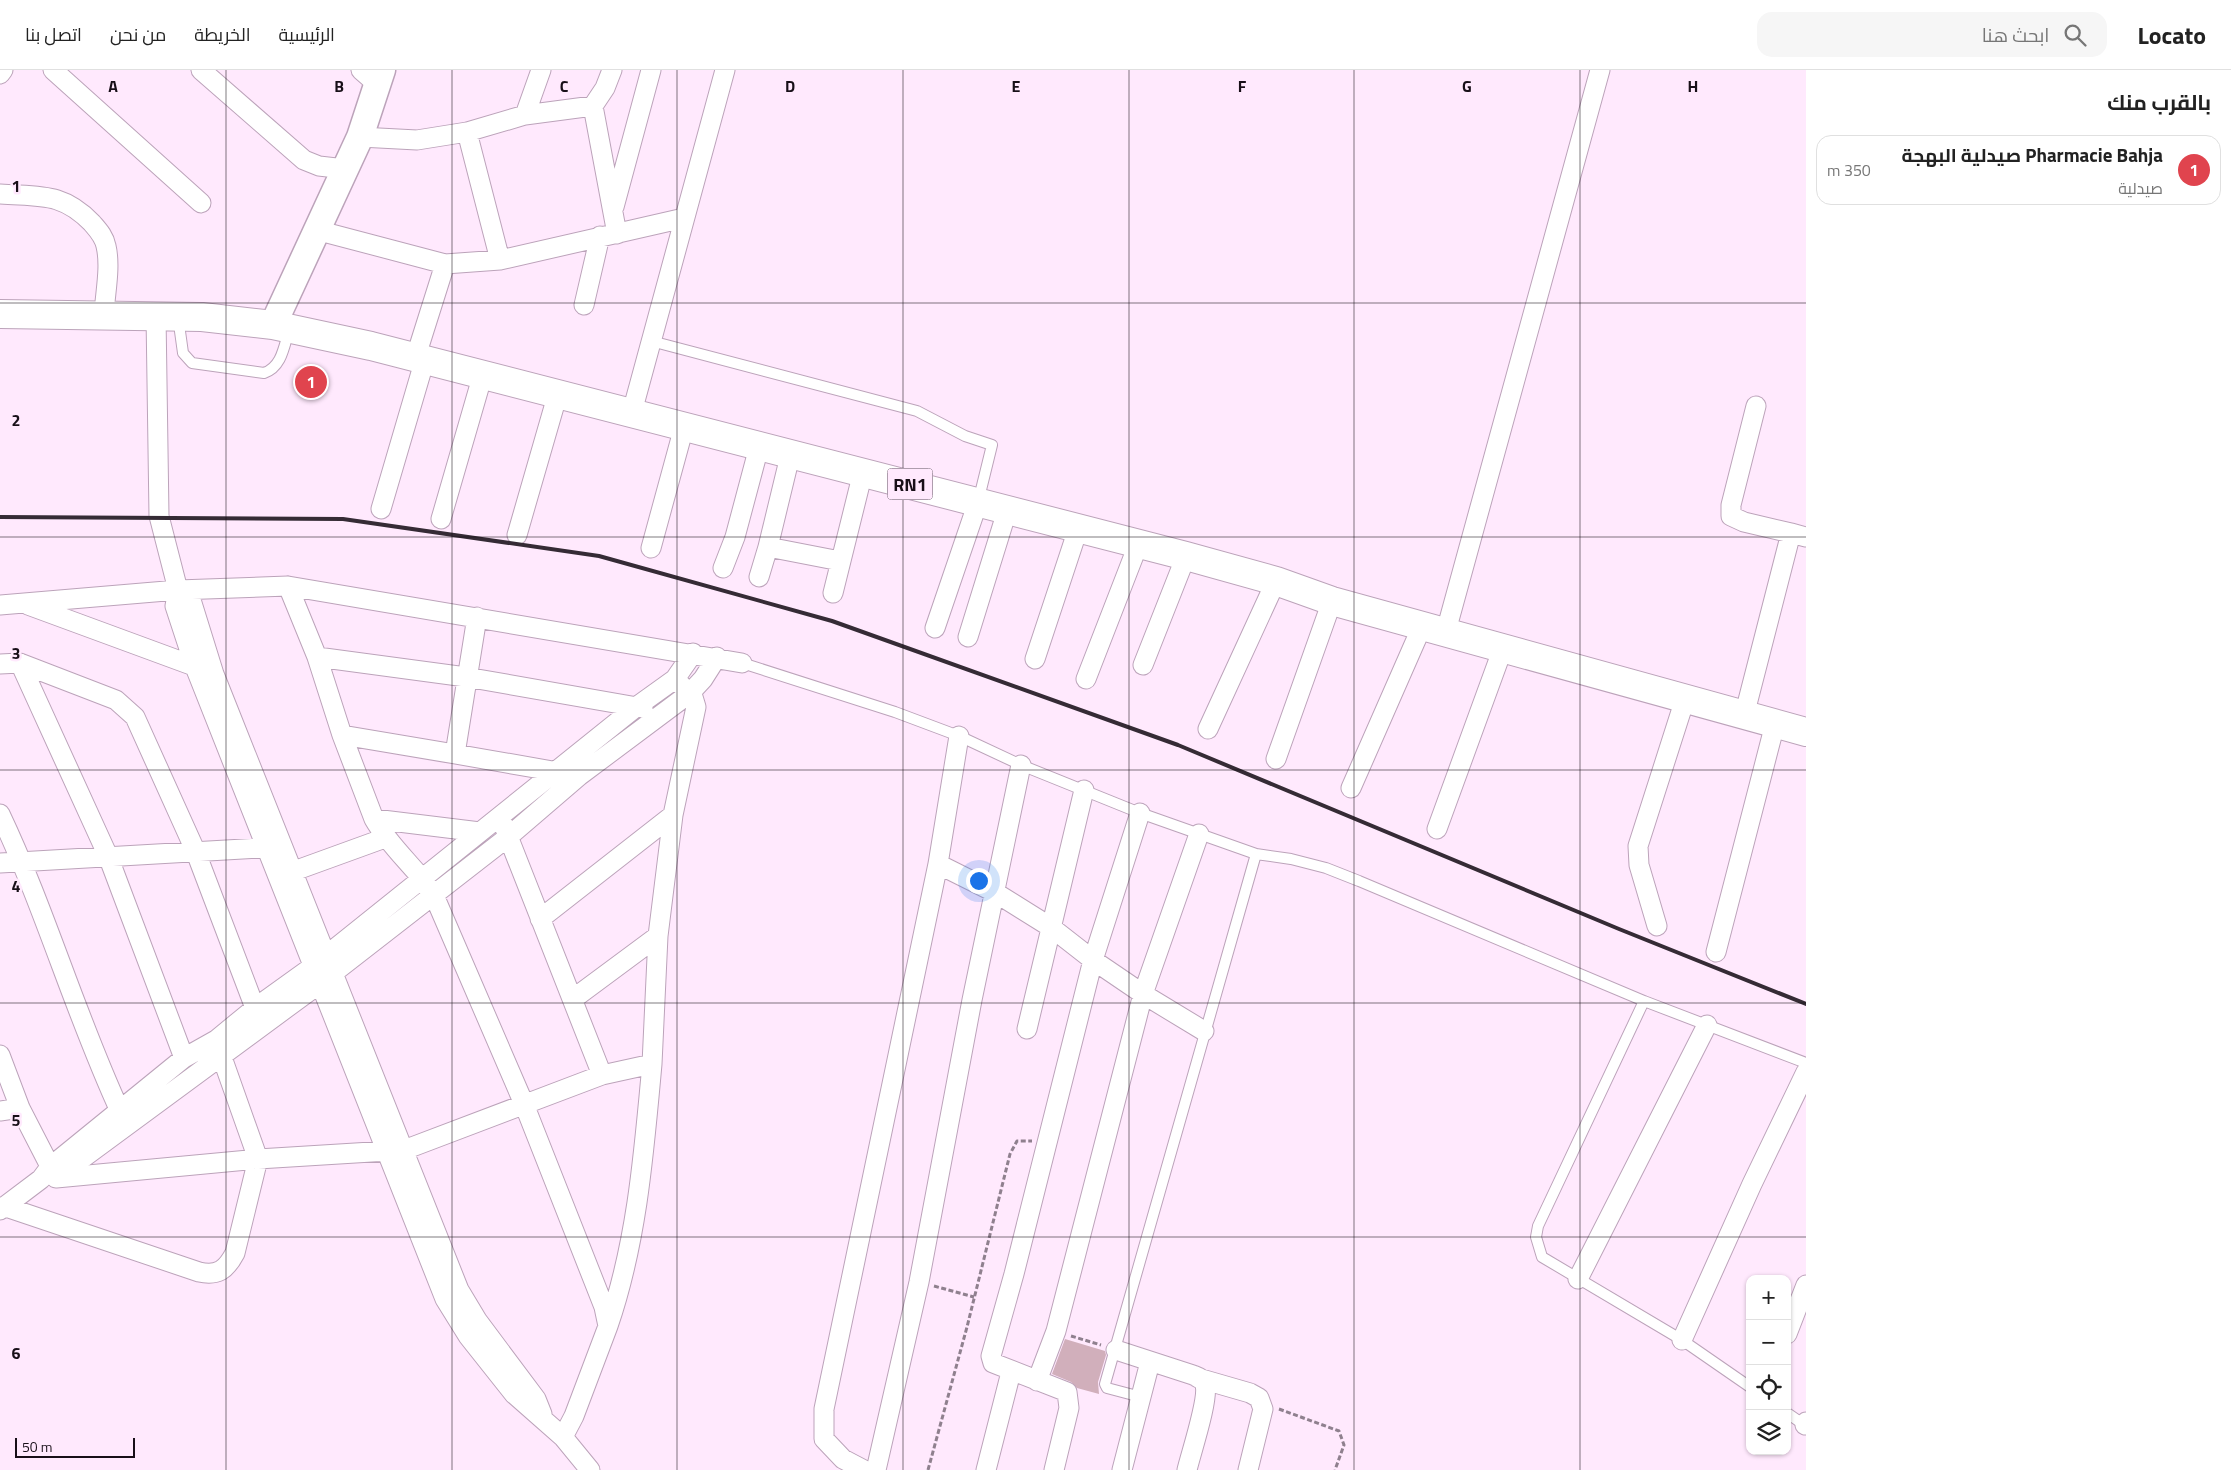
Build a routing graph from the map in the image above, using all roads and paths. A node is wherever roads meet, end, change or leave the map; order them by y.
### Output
1 (3, 70) edge
2 (53, 70) edge
3 (201, 70) edge
4 (541, 70) edge
5 (612, 70) edge
6 (651, 70) edge
7 (725, 70) edge
8 (1600, 70) edge
9 (0, 74) edge
10 (374, 75) edge
11 (593, 106) junction
12 (525, 115) junction
13 (466, 132) junction
14 (360, 137) junction
15 (345, 169) junction
16 (0, 194) edge
17 (202, 203) dead end
18 (613, 211) junction
19 (684, 218) junction
20 (316, 230) junction
21 (608, 235) junction
22 (500, 260) junction
23 (446, 264) junction
24 (584, 305) dead end
25 (0, 314) edge
26 (104, 315) junction
27 (167, 316) junction
28 (281, 326) junction
29 (651, 341) junction
30 (420, 357) junction
31 (483, 374) junction
32 (558, 393) junction
33 (1756, 406) dead end
34 (632, 412) junction
35 (684, 427) junction
36 (759, 447) junction
37 (790, 456) junction
38 (863, 472) junction
39 (978, 502) junction
40 (381, 509) dead end
41 (1007, 511) junction
42 (441, 519) dead end
43 (1078, 529) junction
44 (517, 535) dead end
45 (1799, 535) edge
46 (1138, 545) junction
47 (768, 547) junction
48 (651, 548) dead end
49 (1186, 556) junction
50 (840, 561) junction
51 (723, 568) dead end
52 (759, 578) dead end
53 (1276, 581) junction
54 (288, 586) junction
55 (178, 590) junction
56 (833, 592) dead end
57 (1332, 601) junction
58 (22, 603) junction
59 (0, 605) edge
60 (477, 617) junction
61 (935, 628) dead end
62 (1434, 628) junction
63 (968, 637) dead end
64 (1503, 648) junction
65 (693, 653) junction
66 (317, 657) junction
67 (717, 657) junction
68 (1035, 659) dead end
69 (20, 663) junction
70 (742, 663) joint
71 (0, 664) edge
72 (1143, 665) dead end
73 (195, 666) junction
74 (214, 674) junction
75 (466, 677) junction
76 (675, 679) junction
77 (1086, 679) dead end
78 (690, 694) junction
79 (1685, 699) junction
80 (636, 707) junction
81 (664, 712) junction
82 (1744, 716) junction
83 (1775, 724) junction
84 (1208, 729) dead end
85 (1806, 732) edge
86 (342, 735) junction
87 (959, 736) junction
88 (455, 754) junction
89 (1276, 759) dead end
90 (1021, 765) junction
91 (556, 772) junction
92 (579, 776) junction
93 (1351, 788) dead end
94 (1084, 790) junction
95 (1140, 813) junction
96 (0, 814) edge
97 (673, 815) junction
98 (500, 818) junction
99 (374, 819) junction
100 (1437, 829) dead end
101 (480, 832) junction
102 (1199, 834) junction
103 (508, 836) junction
104 (385, 838) junction
105 (275, 847) junction
106 (195, 850) junction
107 (1256, 854) junction
108 (108, 856) junction
109 (22, 862) junction
110 (0, 863) edge
111 (938, 864) junction
112 (285, 874) junction
113 (429, 886) junction
114 (996, 893) junction
115 (540, 919) junction
116 (1656, 926) dead end
117 (1052, 928) junction
118 (658, 936) junction
119 (1716, 952) dead end
120 (326, 954) junction
121 (1093, 960) junction
122 (334, 973) junction
123 (316, 976) junction
124 (1143, 994) junction
125 (573, 999) junction
126 (1644, 1001) junction
127 (255, 1008) junction
128 (1707, 1025) junction
129 (1027, 1030) dead end
130 (1204, 1031) junction
131 (219, 1048) junction
132 (0, 1055) edge
133 (184, 1058) junction
134 (1806, 1063) edge
135 (652, 1064) junction
136 (1806, 1072) edge
137 (602, 1075) junction
138 (524, 1104) junction
139 (20, 1108) junction
140 (0, 1111) edge
141 (120, 1111) junction
142 (1045, 1144) junction
143 (395, 1150) junction
144 (258, 1160) junction
145 (49, 1175) junction
146 (2, 1208) edge
147 (1578, 1278) junction
148 (919, 1282) junction
149 (1806, 1285) edge
150 (974, 1297) junction
151 (1791, 1324) edge
152 (608, 1326) junction
153 (1056, 1331) junction
154 (1682, 1340) junction
155 (1116, 1350) junction
156 (1150, 1362) junction
157 (1012, 1372) junction
158 (1198, 1378) junction
159 (1037, 1381) junction
160 (1746, 1384) edge
161 (1141, 1397) junction
162 (1262, 1403) junction
163 (1791, 1415) edge
164 (1806, 1424) edge
165 (563, 1437) junction
166 (590, 1470) edge
167 (864, 1470) edge
168 (876, 1470) edge
169 (928, 1470) edge
170 (986, 1470) edge
171 (1054, 1470) edge
172 (1122, 1470) edge
173 (1187, 1470) edge
174 (1248, 1470) edge
175 (1335, 1470) edge

1 - 9 street
2 - 17 street
3 - 15 street
4 - 12 street
5 - 11 street
6 - 18 street
7 - 19 street
8 - 62 street
10 - 14 street
11 - 12 street
11 - 18 street
12 - 13 street
13 - 14 street
13 - 22 street
14 - 15 street
15 - 20 street
16 - 26 street
18 - 21 street
19 - 21 street
19 - 29 street
20 - 23 street
20 - 28 street
21 - 22 street
21 - 24 street
22 - 23 street
23 - 30 street
25 - 26 main road, RN1
26 - 27 main road, RN1
27 - 28 main road, RN1
27 - 28 lane
27 - 55 street
28 - 30 main road, RN1
29 - 34 street
29 - 39 lane
30 - 31 main road, RN1
30 - 40 street
31 - 32 main road, RN1
31 - 42 street
32 - 34 main road, RN1
32 - 44 street
33 - 45 street
34 - 35 main road, RN1
35 - 36 main road, RN1
35 - 48 street
36 - 37 main road, RN1
36 - 51 street
37 - 38 main road, RN1
37 - 47 street
38 - 39 main road, RN1
38 - 50 street
39 - 41 main road, RN1
39 - 61 street
41 - 43 main road, RN1
41 - 63 street
43 - 46 main road, RN1
43 - 68 street
45 - 82 street
46 - 49 main road, RN1
46 - 77 street
47 - 50 street
47 - 52 street
49 - 53 main road, RN1
49 - 72 street
50 - 56 street
53 - 57 main road, RN1
53 - 84 street
54 - 55 street
54 - 60 street
54 - 66 street
55 - 58 street
55 - 73 street
55 - 74 street
57 - 62 main road, RN1
57 - 89 street
58 - 59 street
58 - 73 street
60 - 65 street
60 - 75 street
62 - 64 main road, RN1
62 - 93 street
64 - 79 main road, RN1
64 - 100 street
65 - 67 street
65 - 76 street
66 - 75 street
66 - 86 street
67 - 70 street
67 - 78 street
69 - 71 street
69 - 106 street
69 - 108 street
70 - 87 lane
73 - 74 street
73 - 105 street
74 - 105 street
75 - 80 street
75 - 88 street
76 - 78 street
76 - 80 street
78 - 81 street
78 - 97 street
79 - 82 main road, RN1
79 - 116 street
80 - 81 street
80 - 91 street
81 - 92 street
82 - 83 main road, RN1
83 - 85 main road, RN1
83 - 119 street
86 - 88 street
86 - 99 street
87 - 90 lane
87 - 111 street
88 - 91 street
90 - 94 lane
90 - 114 street
91 - 92 street
91 - 98 street
92 - 103 street
94 - 95 lane
94 - 117 street
95 - 102 lane
95 - 121 street
96 - 109 street
97 - 115 street
97 - 118 street
98 - 101 street
98 - 103 street
99 - 101 street
99 - 104 street
101 - 113 street
102 - 107 lane
102 - 124 street
103 - 113 street
103 - 115 street
104 - 112 street
104 - 113 street
105 - 106 street
105 - 112 street
106 - 108 street
106 - 127 street
107 - 126 lane
107 - 130 lane
108 - 109 street
108 - 133 street
109 - 110 street
109 - 141 street
111 - 114 street
111 - 167 street
112 - 120 street
112 - 123 street
113 - 120 street
113 - 122 street
113 - 138 street
114 - 117 street
114 - 148 street
115 - 125 street
117 - 121 street
117 - 129 street
118 - 125 street
118 - 135 street
120 - 122 street
120 - 123 street
121 - 124 street
121 - 142 street
122 - 123 street
122 - 143 street
123 - 127 street
123 - 131 street
123 - 143 street
124 - 130 street
124 - 153 street
125 - 137 street
126 - 128 lane
126 - 147 lane
127 - 131 street
128 - 134 lane
128 - 147 street
130 - 155 lane
131 - 133 street
131 - 144 street
131 - 145 street
132 - 139 street
133 - 141 street
135 - 137 street
135 - 152 street
136 - 154 street
137 - 138 street
138 - 143 street
138 - 152 street
139 - 140 street
139 - 145 street
141 - 145 street
142 - 150 path
142 - 157 street
143 - 144 street
143 - 165 street
144 - 145 street
144 - 146 street
145 - 146 street
147 - 154 lane
148 - 150 path
148 - 168 street
149 - 151 street
150 - 169 path
152 - 165 street
153 - 155 path
153 - 159 street
154 - 160 lane
155 - 156 street
155 - 161 lane
156 - 158 street
156 - 161 street
157 - 159 street
157 - 170 street
158 - 162 street
158 - 173 street
159 - 171 street
161 - 172 street
162 - 174 street
162 - 175 path
163 - 164 lane
165 - 166 street

